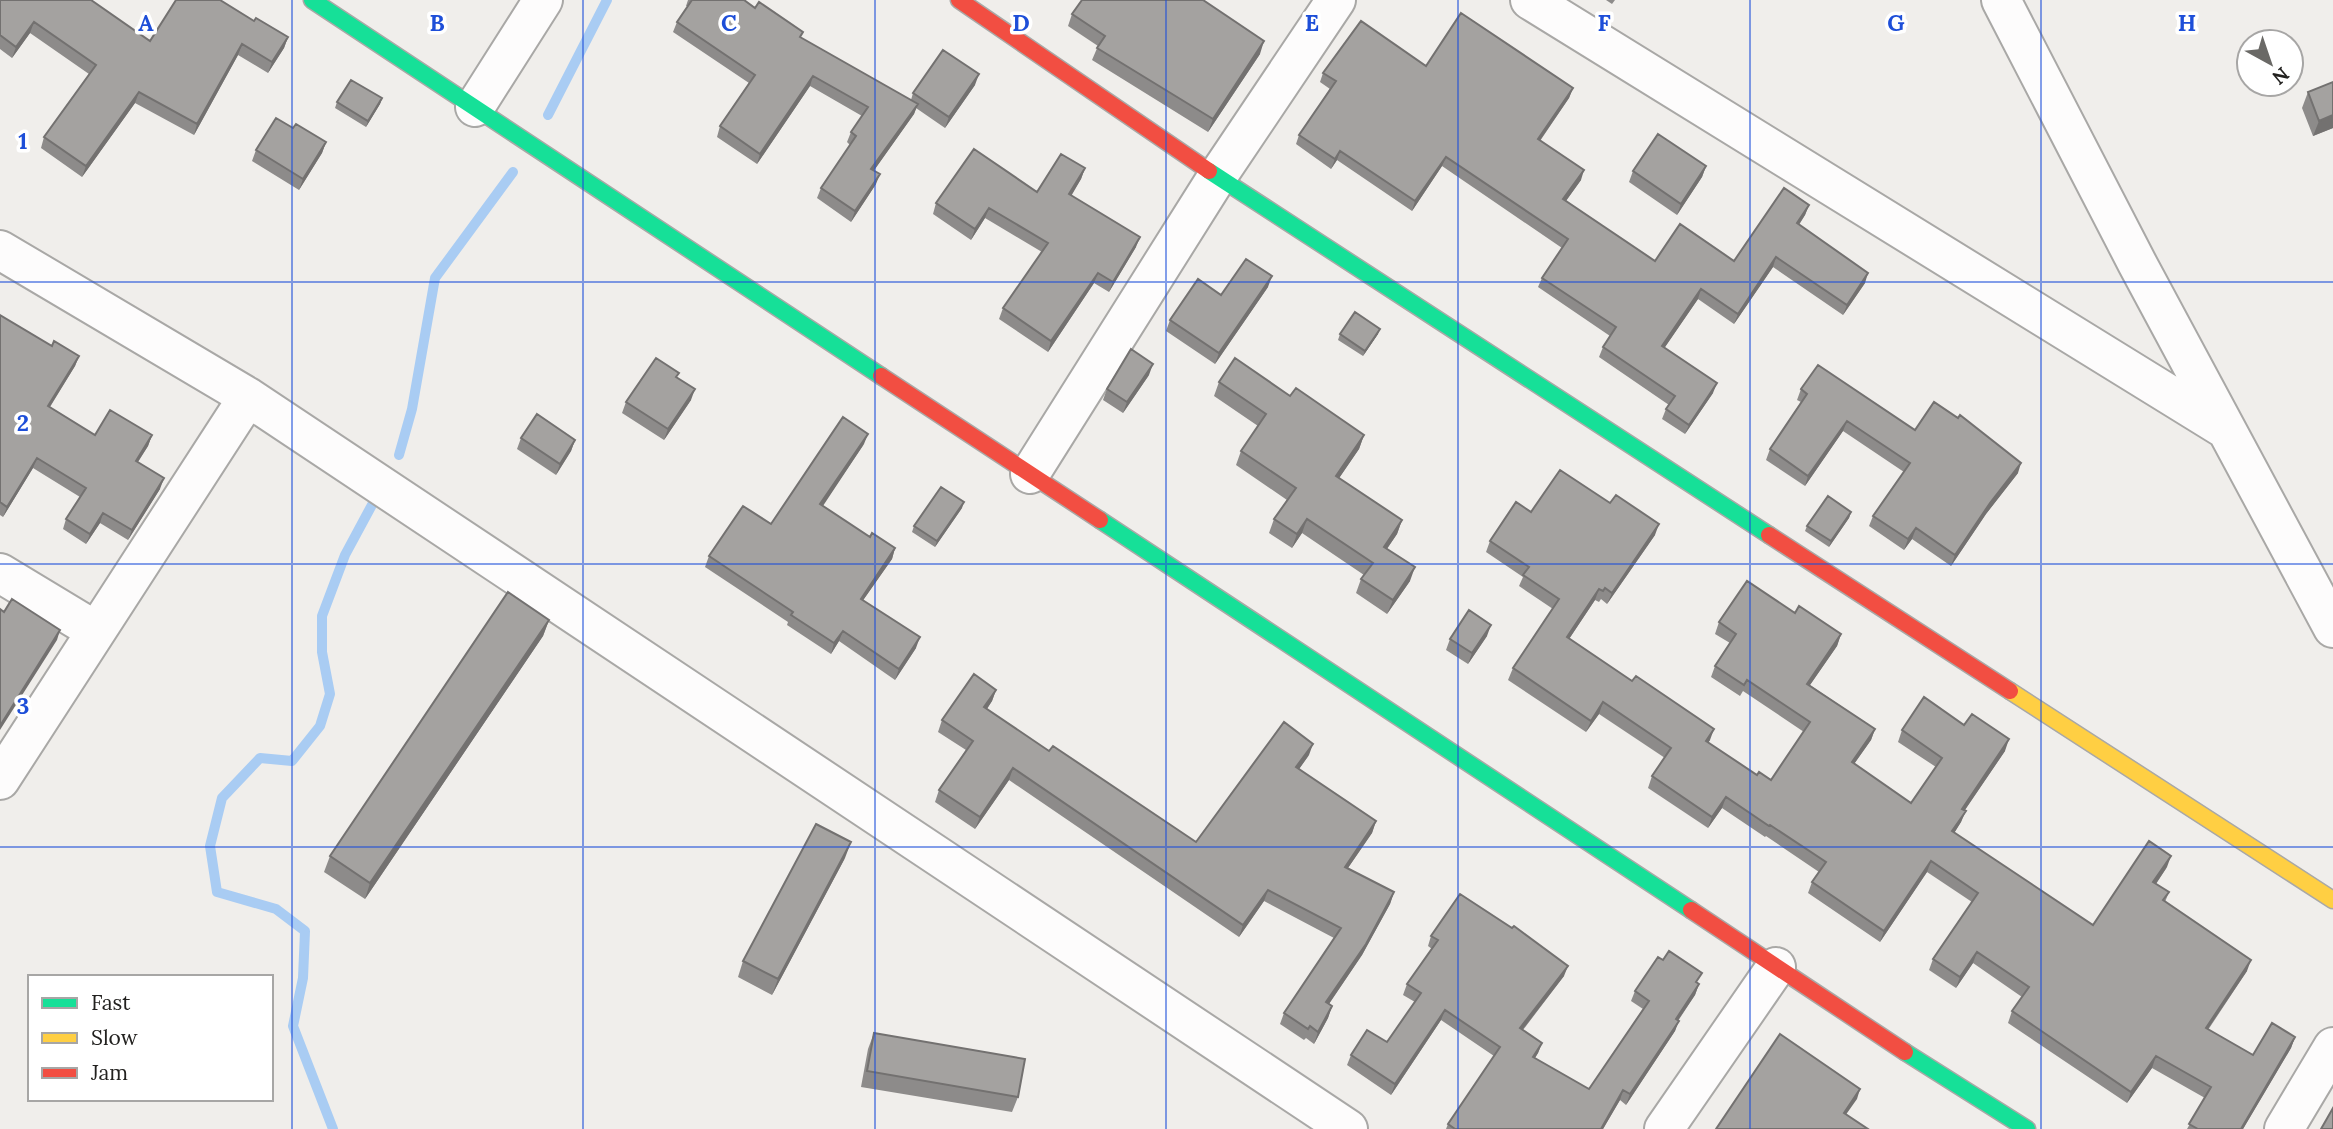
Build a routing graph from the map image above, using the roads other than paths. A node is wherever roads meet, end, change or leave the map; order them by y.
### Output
1 (312, 0) edge
2 (543, 0) edge
3 (959, 0) edge
4 (1336, 0) edge
5 (1530, 0) edge
6 (2001, 0) edge
7 (475, 107) junction
8 (1217, 177) junction
9 (0, 250) edge
10 (248, 397) junction
11 (2225, 429) junction
12 (1030, 474) junction
13 (0, 573) edge
14 (2333, 628) edge
15 (96, 631) junction
16 (0, 780) edge
17 (2333, 900) edge
18 (1776, 967) junction
19 (2333, 1047) edge
20 (1348, 1129) edge
21 (1664, 1129) edge
22 (2027, 1129) edge
23 (2284, 1129) edge

1 - 7 street
2 - 7 street
3 - 8 street
4 - 8 street
5 - 11 street
6 - 11 street
7 - 12 street
8 - 12 street
8 - 17 street
9 - 10 street
10 - 15 street
10 - 20 street
11 - 14 street
12 - 18 street
13 - 15 street
15 - 16 street
18 - 21 street
18 - 22 street
19 - 23 street

